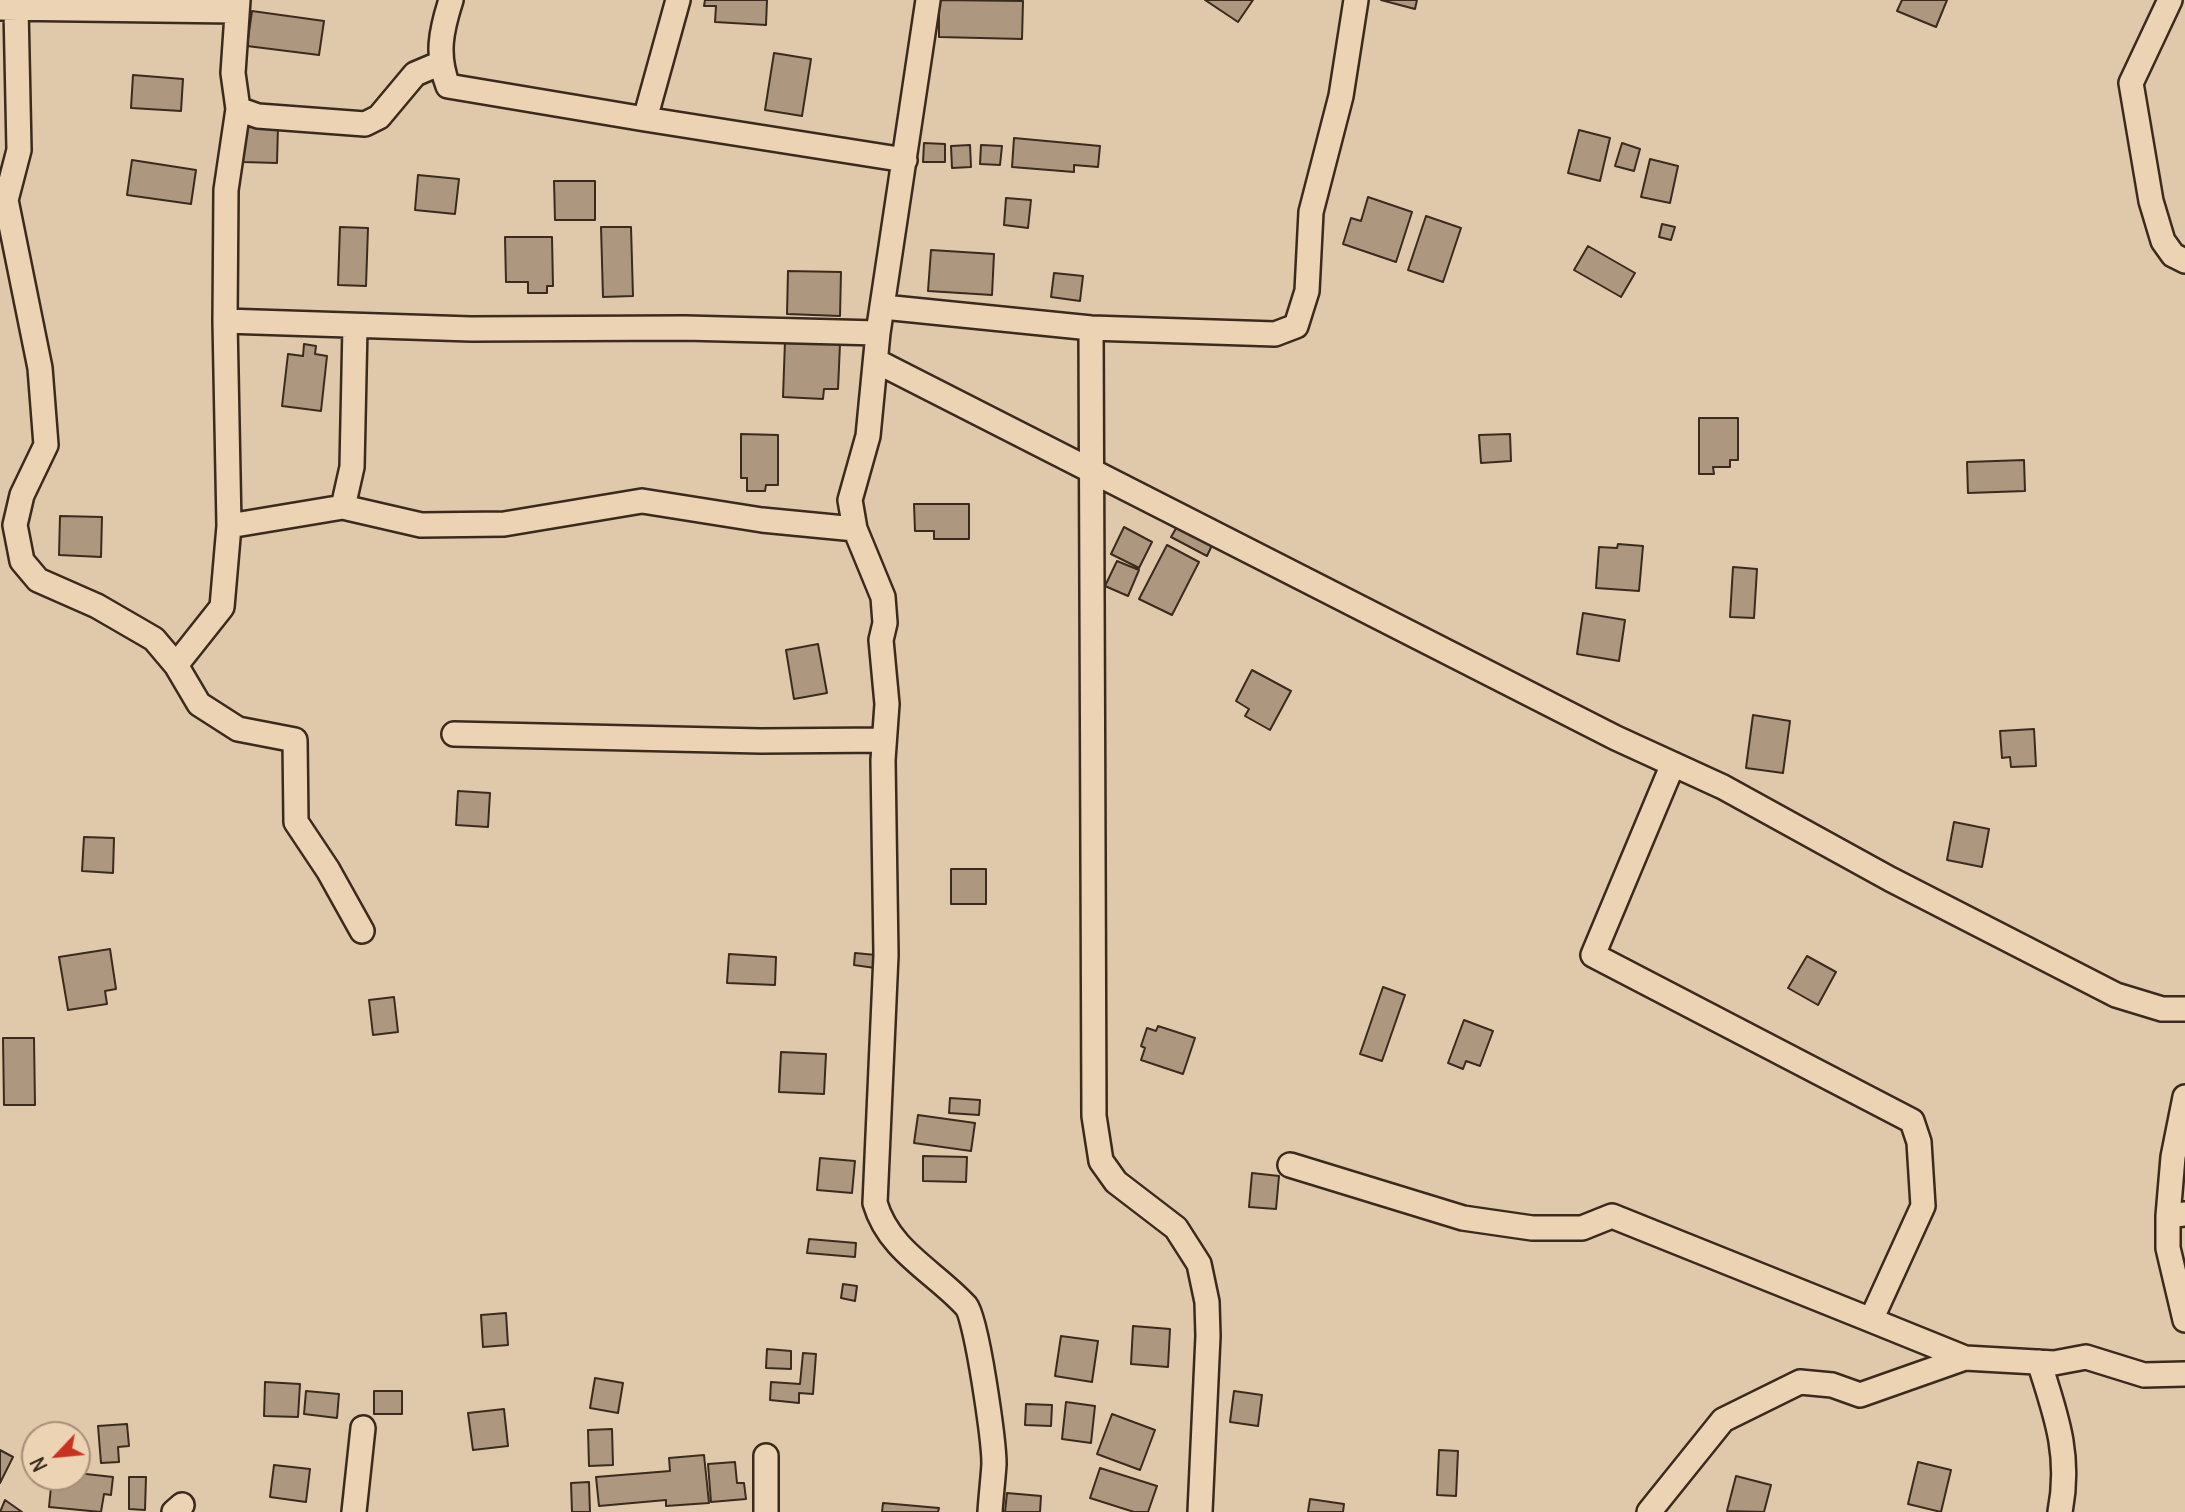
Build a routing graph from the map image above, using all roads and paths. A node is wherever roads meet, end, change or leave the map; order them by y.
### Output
1 (451, 0) edge
2 (678, 0) edge
3 (928, 0) edge
4 (1356, 0) edge
5 (2170, 0) edge
6 (237, 5) edge
7 (8, 8) edge
8 (441, 63) junction
9 (238, 109) junction
10 (645, 119) junction
11 (905, 160) junction
12 (2185, 261) edge
13 (883, 307) junction
14 (225, 321) junction
15 (355, 326) junction
16 (1091, 328) junction
17 (878, 333) junction
18 (876, 361) junction
19 (1093, 471) junction
20 (343, 507) junction
21 (229, 526) junction
22 (855, 529) junction
23 (176, 665) junction
24 (454, 734) dead end
25 (884, 740) junction
26 (1673, 765) junction
27 (362, 931) dead end
28 (2185, 1009) edge
29 (2185, 1097) edge
30 (1290, 1165) dead end
31 (2177, 1215) edge
32 (1871, 1320) junction
33 (2185, 1320) edge
34 (1965, 1358) junction
35 (2039, 1362) junction
36 (2185, 1369) edge
37 (363, 1428) dead end
38 (766, 1456) dead end
39 (354, 1512) edge
40 (766, 1512) edge
41 (990, 1512) edge
42 (1200, 1512) edge
43 (1649, 1512) edge
44 (2060, 1512) edge

1 - 8 street
2 - 10 street
3 - 11 street
4 - 16 street
5 - 12 street
6 - 7 street
6 - 9 street
7 - 23 street
8 - 9 street
8 - 10 street
9 - 14 street
10 - 11 street
11 - 13 street
13 - 16 street
13 - 17 street
14 - 15 street
14 - 21 street
15 - 17 street
15 - 20 street
16 - 19 street
17 - 18 street
18 - 19 street
18 - 22 street
19 - 26 street
19 - 42 street
20 - 21 street
20 - 22 street
21 - 23 street
22 - 25 street
23 - 27 street
24 - 25 street
25 - 41 street
26 - 28 street
26 - 32 street
29 - 31 street
30 - 32 street
31 - 33 street
32 - 34 street
34 - 35 street
34 - 43 street
35 - 36 street
35 - 44 street
37 - 39 street
38 - 40 street

